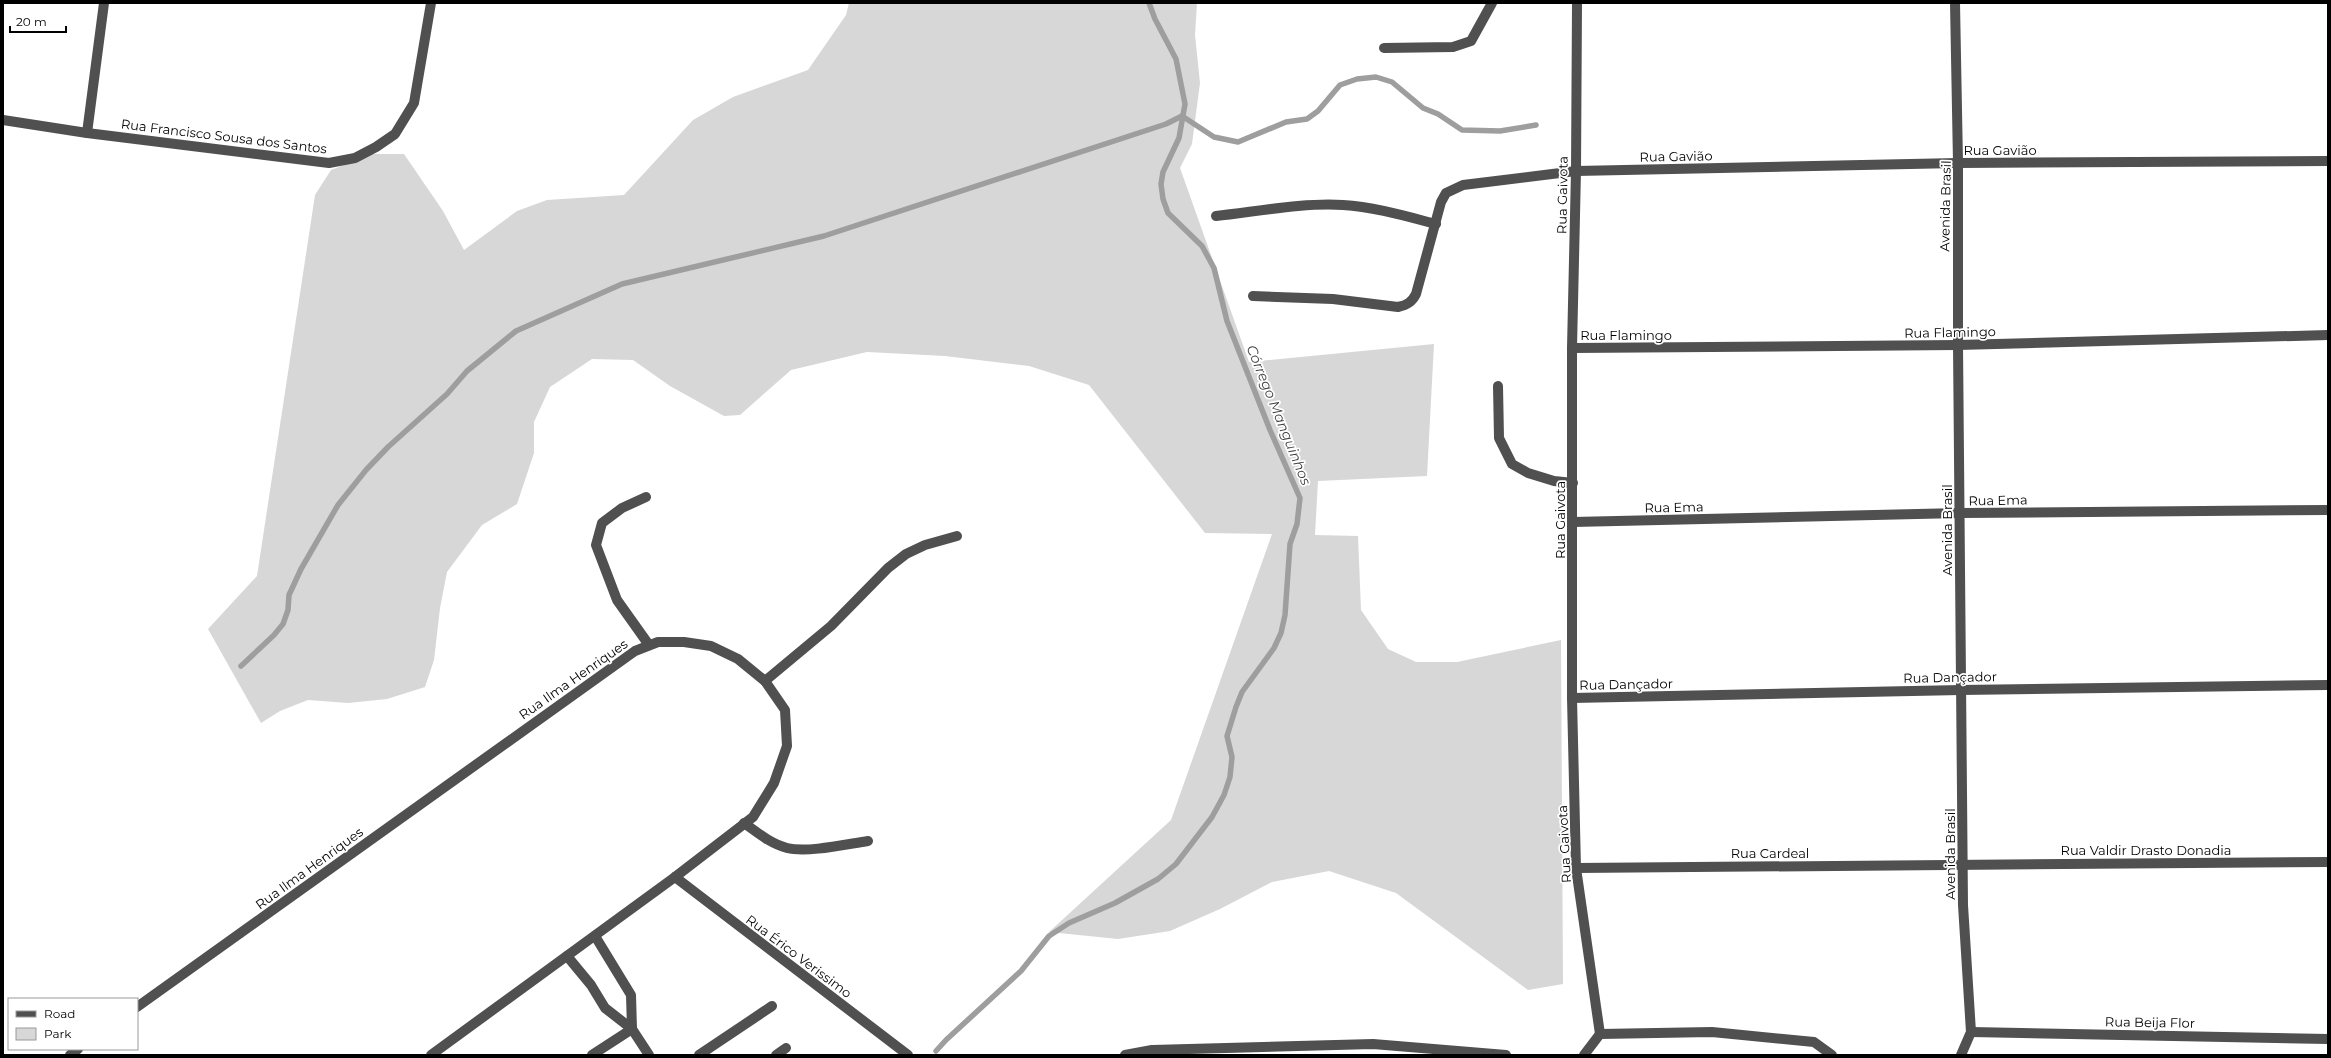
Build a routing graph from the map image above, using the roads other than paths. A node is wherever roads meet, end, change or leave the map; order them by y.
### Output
1 (104, 3) edge
2 (431, 3) edge
3 (1492, 3) edge
4 (1577, 3) edge
5 (1955, 3) edge
6 (1384, 48) dead end
7 (3, 120) edge
8 (87, 133) junction
9 (2328, 161) edge
10 (1958, 163) junction
11 (1576, 171) junction
12 (1216, 216) dead end
13 (1436, 224) junction
14 (1253, 296) dead end
15 (2328, 335) edge
16 (1958, 345) junction
17 (1572, 348) junction
18 (1498, 386) dead end
19 (1573, 483) junction
20 (646, 497) dead end
21 (2328, 510) edge
22 (1960, 513) junction
23 (1573, 522) junction
24 (957, 536) dead end
25 (649, 645) junction
26 (765, 680) junction
27 (2328, 685) edge
28 (1961, 690) junction
29 (1572, 698) junction
30 (744, 823) junction
31 (868, 841) dead end
32 (2328, 862) edge
33 (1964, 864) junction
34 (1576, 868) junction
35 (675, 877) junction
36 (595, 936) junction
37 (567, 956) junction
38 (138, 1006) edge
39 (772, 1006) dead end
40 (632, 1029) junction
41 (1971, 1032) junction
42 (1600, 1034) junction
43 (2328, 1039) edge
44 (786, 1048) dead end
45 (1263, 1051) edge
46 (431, 1055) edge
47 (592, 1055) edge
48 (649, 1055) edge
49 (699, 1055) edge
50 (776, 1055) edge
51 (908, 1055) edge
52 (1125, 1055) edge
53 (1506, 1055) edge
54 (1584, 1055) edge
55 (1832, 1055) edge
56 (1961, 1055) edge

1 - 8 street
2 - 8 street, Rua Francisco Sousa dos Santos
3 - 6 street
4 - 11 street, Rua Gaivota
5 - 10 street, Avenida Brasil
7 - 8 street, Rua Francisco Sousa dos Santos
9 - 10 street, Rua Gavião
10 - 11 street, Rua Gavião
10 - 16 street, Avenida Brasil
11 - 13 street, Rua Gavião
11 - 17 street, Rua Gaivota
12 - 13 street
13 - 14 street, Rua Gavião
15 - 16 street, Rua Flamingo
16 - 17 street, Rua Flamingo
16 - 22 street, Avenida Brasil
17 - 19 street, Rua Gaivota
18 - 19 street
19 - 23 street, Rua Gaivota
20 - 25 street
21 - 22 street, Rua Ema
22 - 23 street, Rua Ema
22 - 28 street, Avenida Brasil
23 - 29 street, Rua Gaivota
24 - 26 street
25 - 26 street, Rua Ilma Henriques
25 - 38 street, Rua Ilma Henriques
26 - 30 street, Rua Ilma Henriques
27 - 28 street, Rua Dançador
28 - 29 street, Rua Dançador
28 - 33 street, Avenida Brasil
29 - 34 street, Rua Gaivota
30 - 31 street
30 - 35 street, Rua Ilma Henriques
32 - 33 street, Rua Valdir Drasto Donadia
33 - 34 street, Rua Cardeal
33 - 41 street, Avenida Brasil
34 - 42 street, Rua Gaivota
35 - 36 street, Rua Ilma Henriques
35 - 51 street, Rua Érico Verissimo
36 - 37 street, Rua Ilma Henriques
36 - 40 street
37 - 40 street
37 - 46 street, Rua Ilma Henriques
39 - 49 street
40 - 47 street
40 - 48 street
41 - 43 street, Rua Beija Flor
41 - 56 street, Avenida Brasil
42 - 54 street
42 - 55 street
44 - 50 street
45 - 52 street
45 - 53 street

